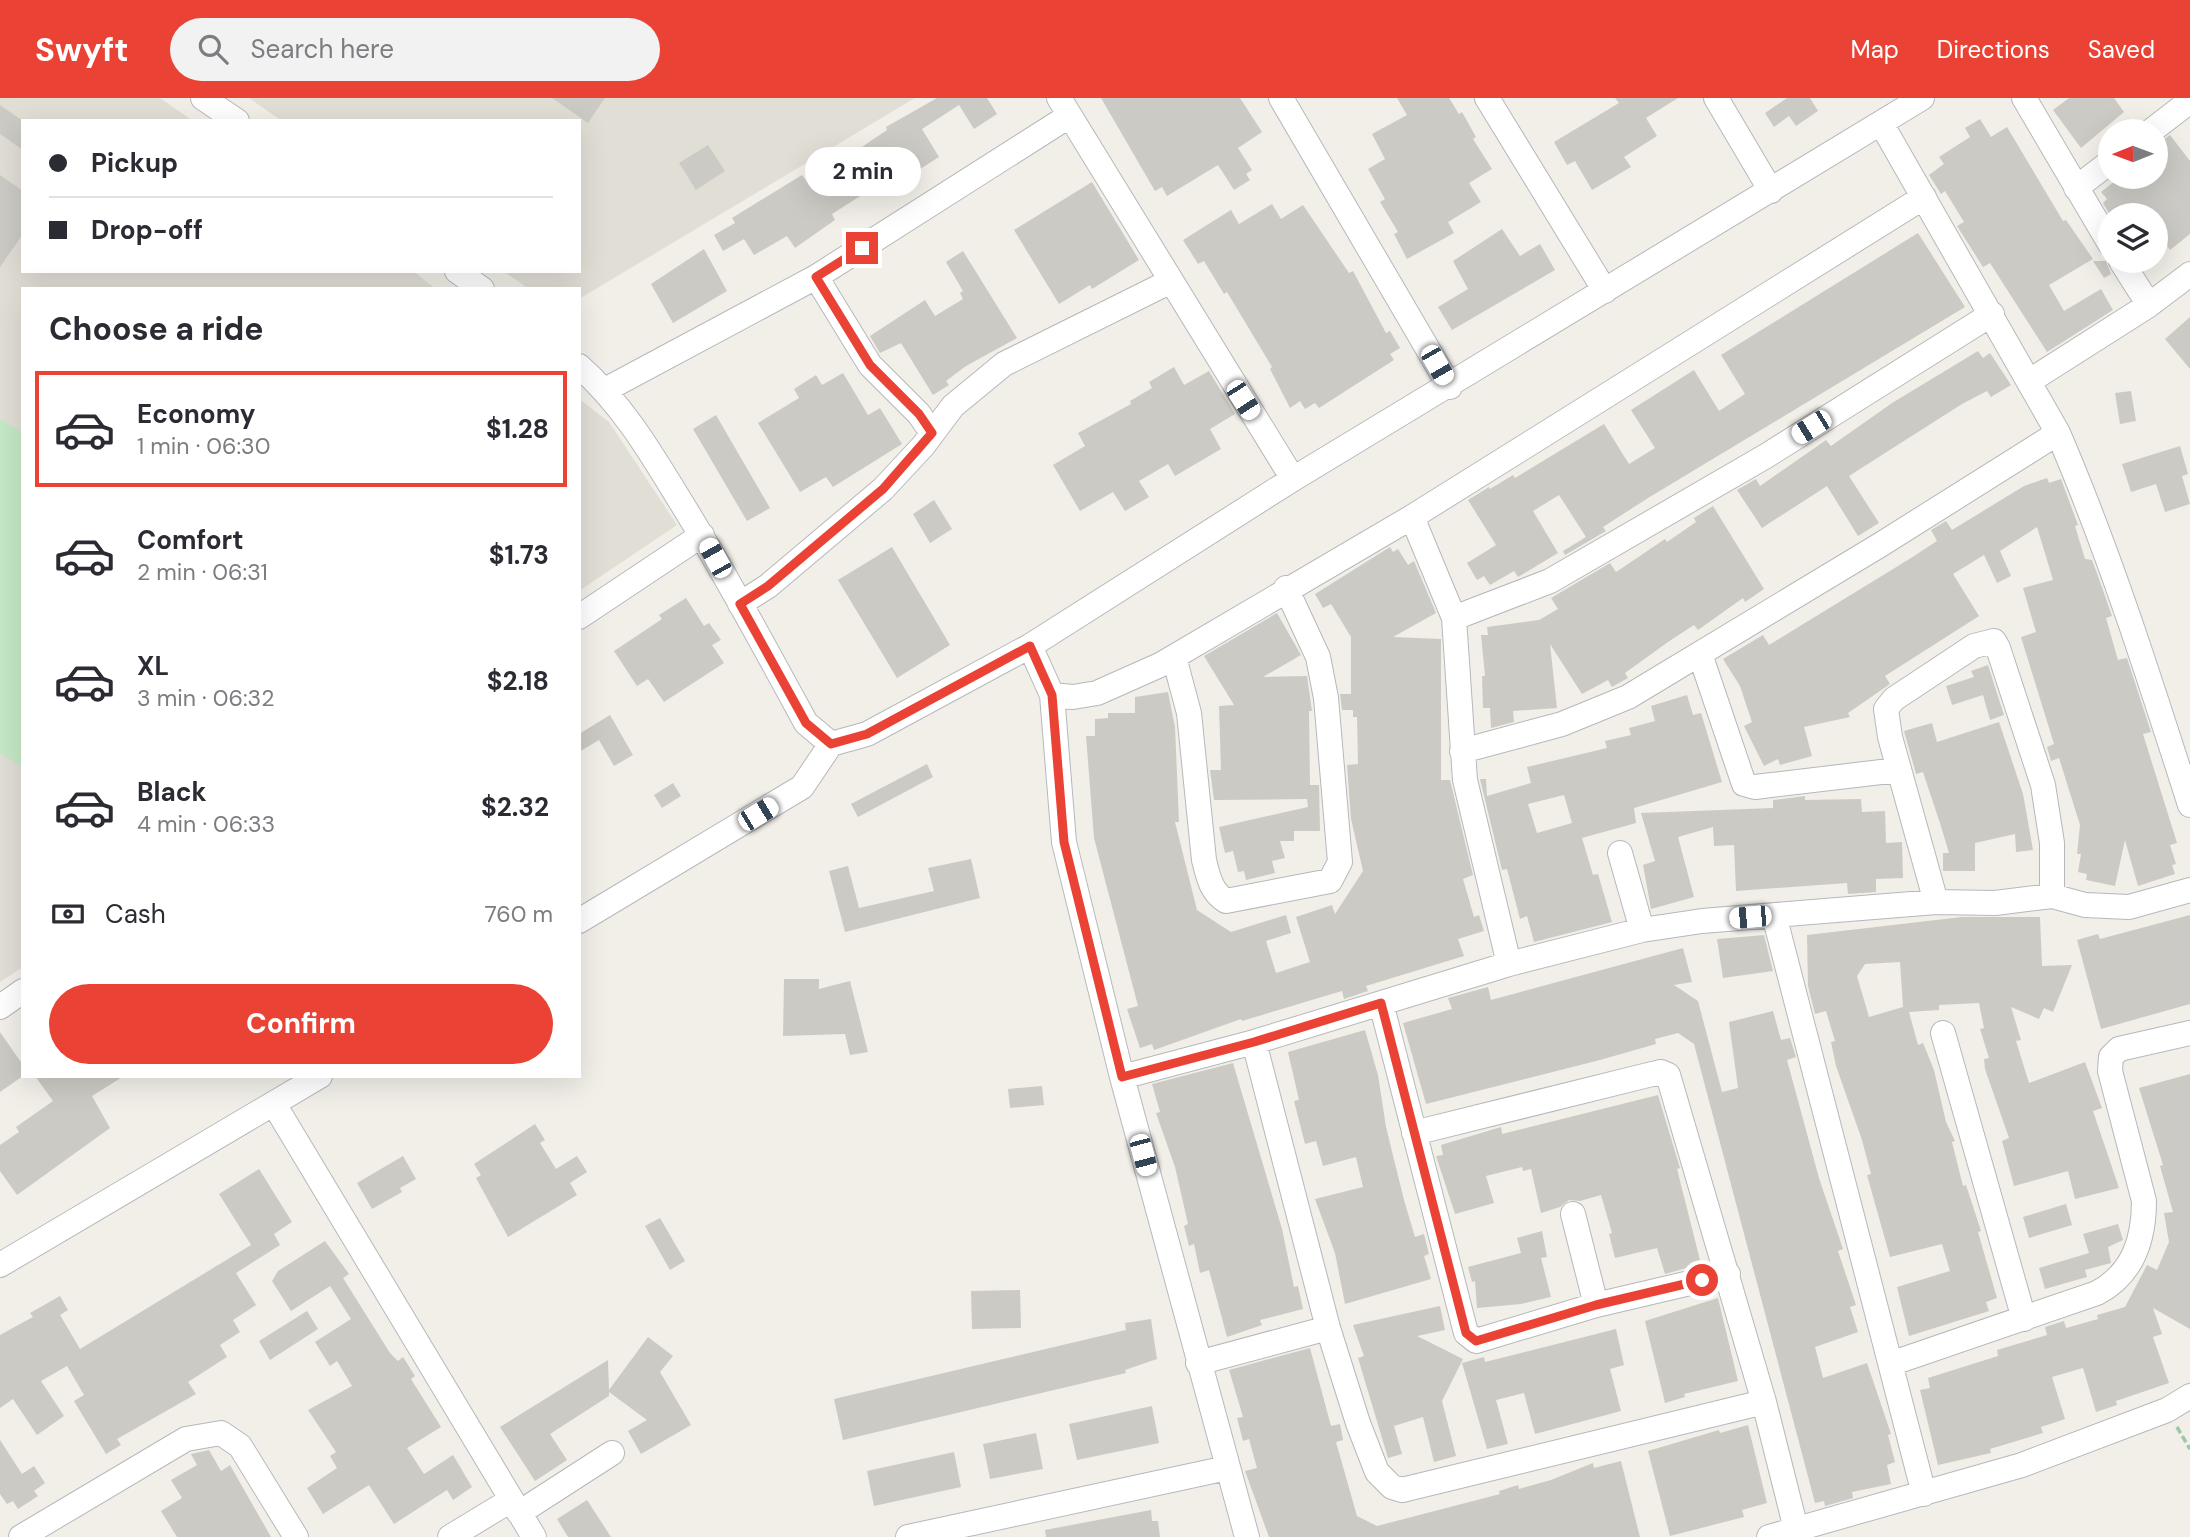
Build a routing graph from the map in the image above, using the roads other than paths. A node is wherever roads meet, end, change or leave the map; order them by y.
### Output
1 (203, 98) edge
2 (1281, 98) edge
3 (1487, 98) edge
4 (1716, 98) edge
5 (1922, 98) edge
6 (2024, 98) edge
7 (2190, 101) edge
8 (1064, 107) edge
9 (234, 119) edge
10 (2167, 119) edge
11 (1881, 123) junction
12 (2098, 171) edge
13 (2076, 188) junction
14 (1771, 191) junction
15 (1924, 197) junction
16 (2098, 224) edge
17 (460, 273) edge
18 (2129, 273) edge
19 (2190, 274) edge
20 (816, 277) junction
21 (1171, 281) junction
22 (479, 287) edge
23 (1605, 291) junction
24 (2149, 305) junction
25 (1992, 314) junction
26 (581, 368) edge
27 (2031, 380) junction
28 (1450, 387) junction
29 (605, 390) junction
30 (932, 433) junction
31 (2058, 433) junction
32 (1293, 479) junction
33 (1412, 517) junction
34 (702, 535) junction
35 (1286, 588) junction
36 (740, 604) junction
37 (581, 616) edge
38 (1454, 618) junction
39 (1030, 646) junction
40 (1700, 654) junction
41 (1174, 657) junction
42 (1052, 695) junction
43 (831, 744) junction
44 (1462, 751) junction
45 (1898, 770) junction
46 (2190, 805) edge
47 (1620, 853) dead end
48 (2190, 890) edge
49 (2052, 896) junction
50 (1936, 902) junction
51 (1774, 915) junction
52 (581, 920) edge
53 (1642, 930) junction
54 (1509, 964) junction
55 (21, 992) edge
56 (1381, 1003) junction
57 (0, 1007) edge
58 (1943, 1033) dead end
59 (2190, 1033) edge
60 (1254, 1042) junction
61 (1122, 1077) junction
62 (317, 1078) edge
63 (274, 1104) junction
64 (1414, 1133) junction
65 (1573, 1214) dead end
66 (0, 1265) edge
67 (1728, 1274) junction
68 (1596, 1305) junction
69 (2024, 1319) junction
70 (1328, 1328) junction
71 (1198, 1363) junction
72 (1893, 1363) junction
73 (2190, 1396) edge
74 (1764, 1402) junction
75 (612, 1452) dead end
76 (1227, 1468) junction
77 (1924, 1494) junction
78 (515, 1506) junction
79 (1796, 1530) junction
80 (21, 1537) edge
81 (296, 1537) edge
82 (450, 1537) edge
83 (534, 1537) edge
84 (908, 1537) edge
85 (1247, 1537) edge
86 (1769, 1537) edge

1 - 9 street
2 - 28 street
3 - 23 street
4 - 14 street
5 - 11 street
6 - 13 street
7 - 10 street
8 - 20 street
8 - 21 street
11 - 14 street
11 - 15 street
12 - 13 street
13 - 16 street
14 - 23 street
15 - 25 street
15 - 33 street
17 - 22 street
18 - 24 street
19 - 24 street
20 - 29 street
20 - 30 street
21 - 30 street
21 - 32 street
23 - 28 street
24 - 27 street
25 - 27 street
25 - 38 street
26 - 29 street
27 - 31 street
28 - 32 street
29 - 34 street
30 - 36 street
31 - 40 street
31 - 46 street
32 - 39 street
33 - 35 street
33 - 38 street
34 - 36 street
34 - 37 street
35 - 41 street
35 - 41 street
36 - 43 street
38 - 44 street
39 - 42 street
39 - 43 street
40 - 44 street
40 - 45 street
41 - 42 street
42 - 61 street
43 - 52 street
44 - 54 street
45 - 49 street
45 - 50 street
47 - 53 street
48 - 49 street
49 - 50 street
50 - 51 street
51 - 53 street
51 - 72 street
53 - 54 street
54 - 56 street
55 - 57 street
56 - 60 street
56 - 64 street
58 - 69 street
59 - 69 street
60 - 61 street
60 - 70 street
61 - 71 street
62 - 63 street
63 - 66 street
63 - 78 street
64 - 67 street
64 - 68 street
65 - 68 street
67 - 68 street
67 - 74 street
69 - 72 street
70 - 71 street
70 - 74 street
71 - 76 street
72 - 77 street
73 - 77 street
74 - 79 street
75 - 78 street
76 - 84 street
76 - 85 street
77 - 79 street
78 - 82 street
78 - 83 street
79 - 86 street
80 - 81 street

